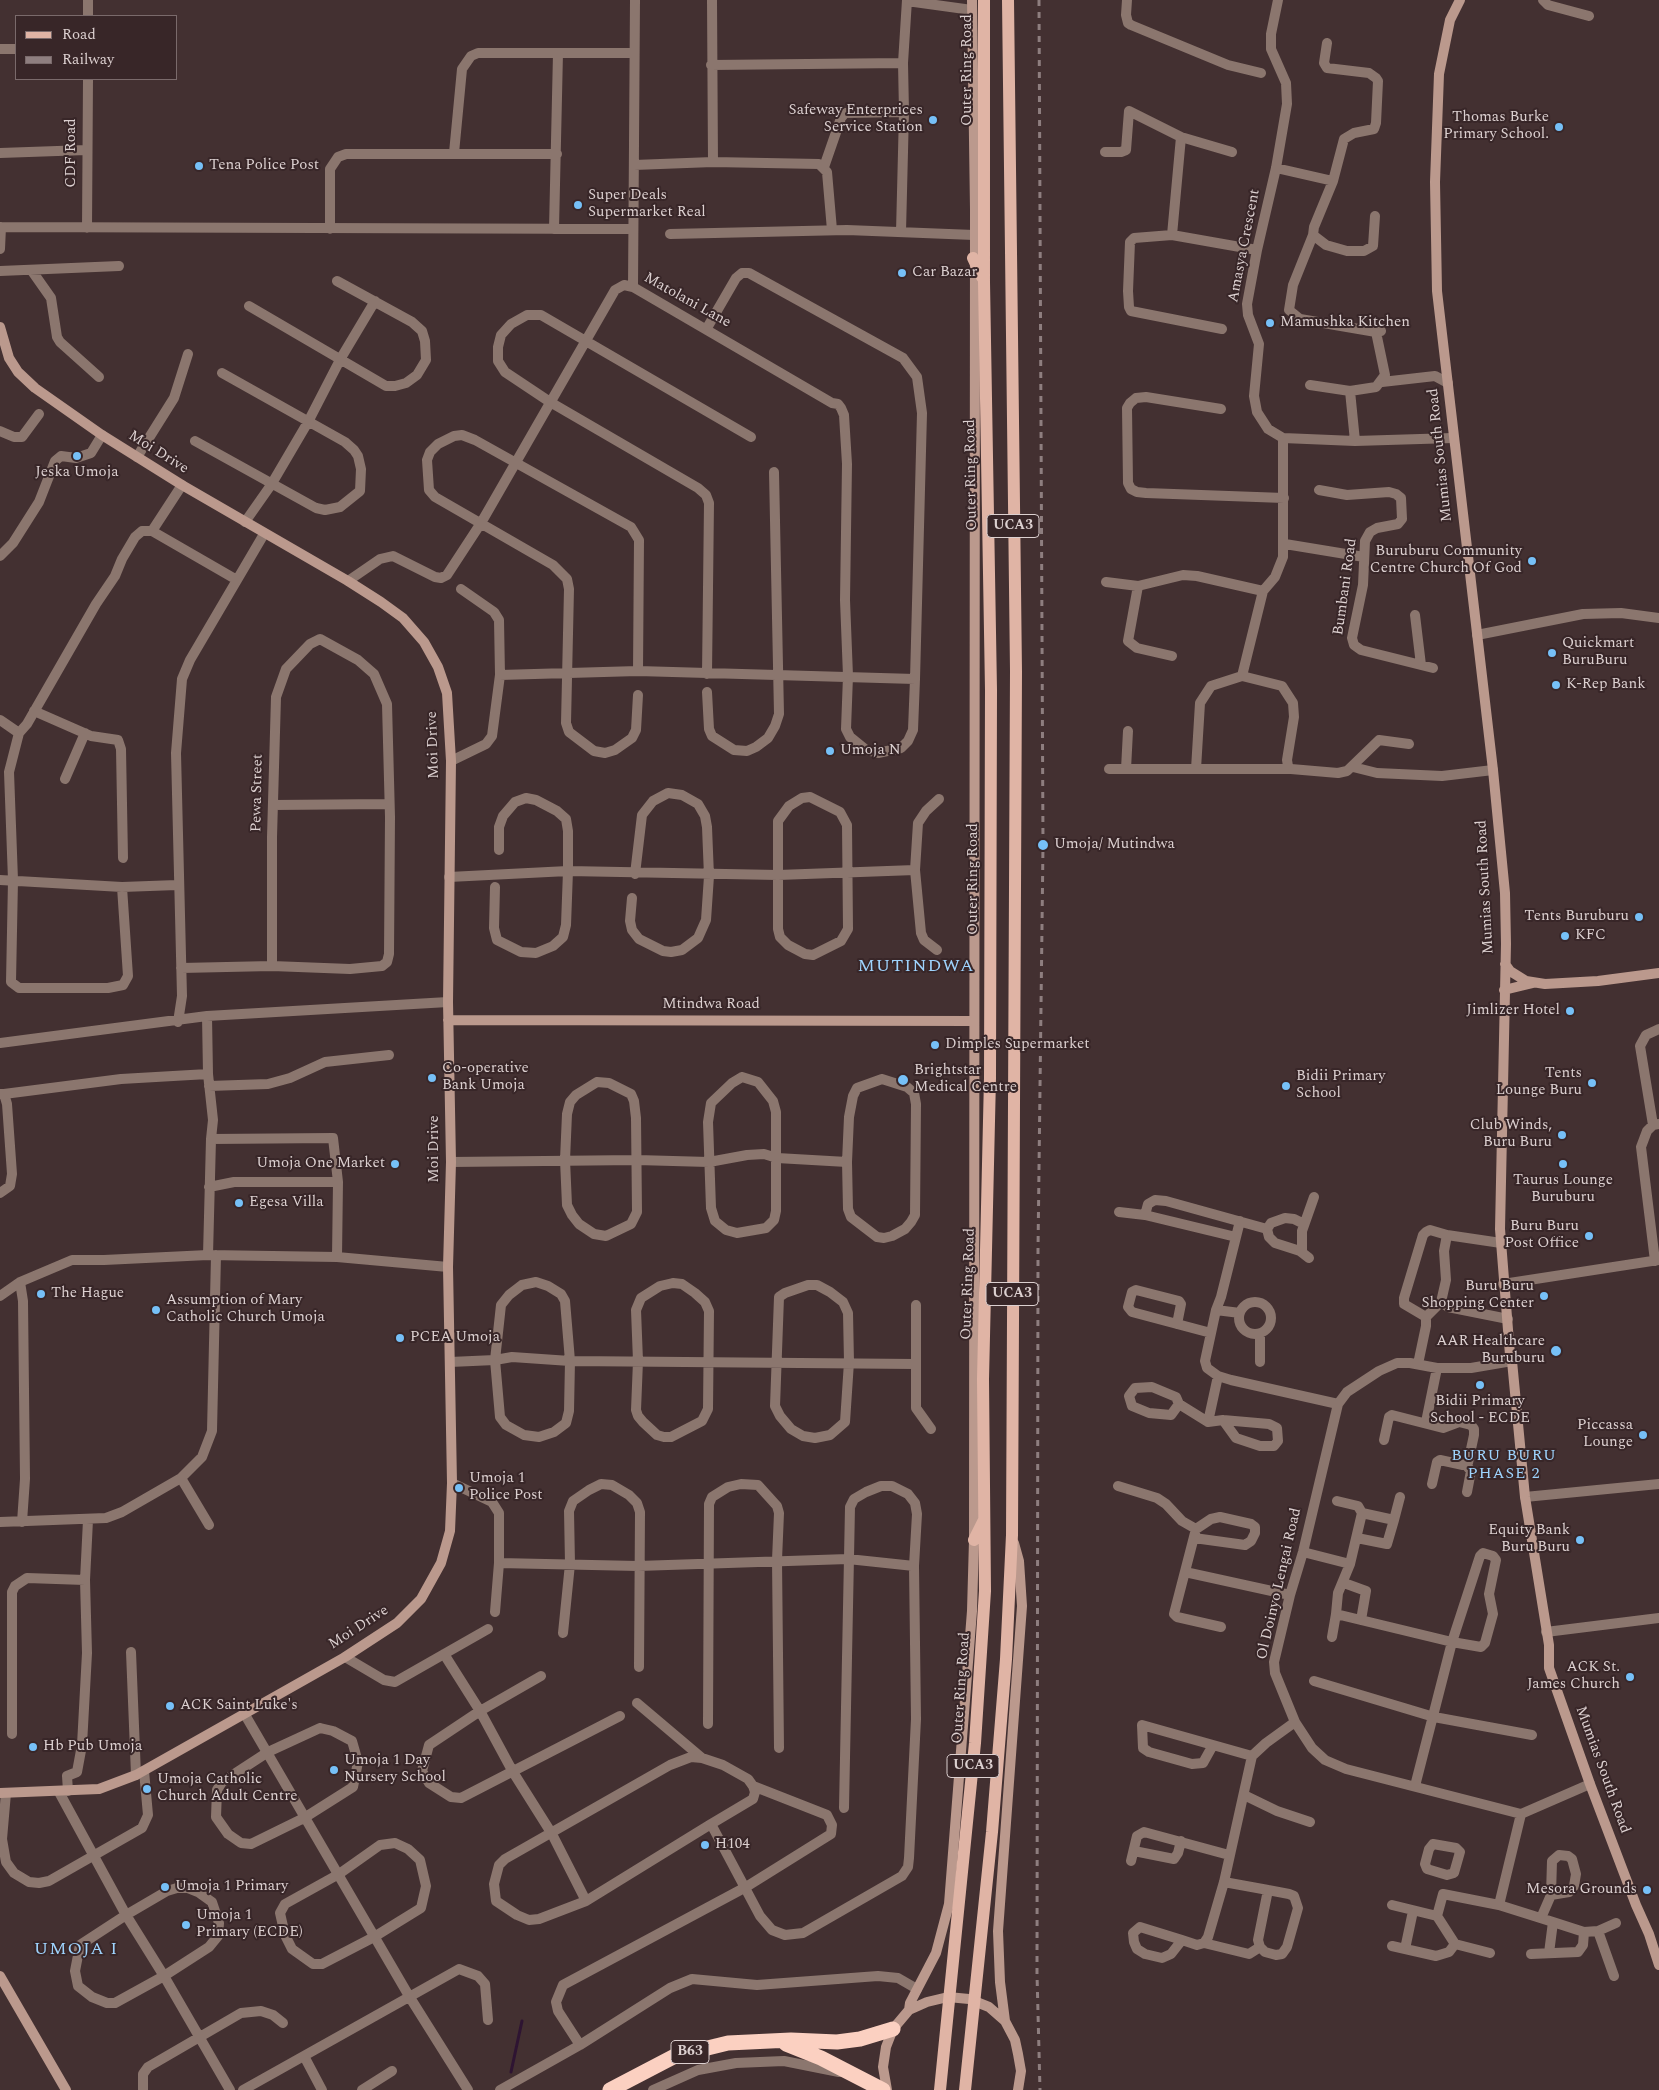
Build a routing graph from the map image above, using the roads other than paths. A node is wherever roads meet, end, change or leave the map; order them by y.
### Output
1 (88, 0) edge
2 (635, 0) edge
3 (712, 0) edge
4 (984, 0) edge
5 (1008, 0) edge
6 (1127, 0) edge
7 (1278, 0) edge
8 (1460, 0) edge
9 (1543, 0) edge
10 (906, 1) edge
11 (972, 5) edge
12 (1566, 5) edge
13 (88, 15) edge
14 (1589, 16) dead end
15 (1327, 43) dead end
16 (0, 49) edge
17 (15, 49) edge
18 (558, 53) junction
19 (634, 53) junction
20 (902, 63) junction
21 (711, 65) junction
22 (1261, 73) dead end
23 (88, 80) edge
24 (904, 112) junction
25 (1181, 137) junction
26 (86, 150) junction
27 (1105, 152) dead end
28 (1232, 152) dead end
29 (0, 153) edge
30 (454, 153) junction
31 (557, 154) junction
32 (713, 162) junction
33 (634, 165) junction
34 (824, 167) junction
35 (1276, 168) junction
36 (1333, 181) junction
37 (1375, 216) dead end
38 (1, 228) edge
39 (88, 228) junction
40 (330, 229) junction
41 (554, 229) junction
42 (633, 229) junction
43 (832, 230) junction
44 (901, 232) junction
45 (670, 234) dead end
46 (974, 235) junction
47 (1172, 235) junction
48 (1313, 236) junction
49 (0, 249) edge
50 (1257, 250) junction
51 (973, 258) junction
52 (119, 266) dead end
53 (0, 271) edge
54 (32, 271) junction
55 (337, 281) dead end
56 (984, 282) junction
57 (633, 287) junction
58 (375, 300) junction
59 (250, 306) dead end
60 (0, 327) edge
61 (707, 328) junction
62 (1222, 329) dead end
63 (585, 340) junction
64 (188, 354) dead end
65 (341, 358) junction
66 (222, 373) dead end
67 (99, 377) dead end
68 (1382, 382) junction
69 (1448, 383) junction
70 (1310, 385) dead end
71 (1350, 391) junction
72 (550, 402) junction
73 (1221, 409) dead end
74 (39, 414) dead end
75 (308, 422) junction
76 (0, 431) edge
77 (102, 435) junction
78 (751, 437) dead end
79 (1283, 438) junction
80 (1453, 438) junction
81 (195, 441) dead end
82 (1355, 441) junction
83 (137, 457) junction
84 (515, 460) junction
85 (774, 472) dead end
86 (182, 485) junction
87 (271, 485) junction
88 (1319, 490) dead end
89 (1284, 498) junction
90 (245, 522) junction
91 (481, 523) junction
92 (152, 531) junction
93 (264, 534) junction
94 (1285, 544) junction
95 (0, 556) edge
96 (1364, 557) junction
97 (237, 580) junction
98 (348, 581) junction
99 (1106, 582) dead end
100 (1138, 586) junction
101 (461, 589) dead end
102 (1263, 591) junction
103 (1416, 616) dead end
104 (1659, 618) edge
105 (1477, 634) junction
106 (1172, 656) dead end
107 (1421, 665) junction
108 (1433, 668) dead end
109 (638, 671) junction
110 (566, 672) junction
111 (707, 674) junction
112 (500, 675) junction
113 (778, 675) junction
114 (848, 676) junction
115 (1242, 676) junction
116 (915, 679) junction
117 (707, 692) dead end
118 (638, 695) dead end
119 (34, 711) junction
120 (0, 720) edge
121 (1128, 731) dead end
122 (19, 733) junction
123 (85, 733) junction
124 (1409, 744) dead end
125 (451, 761) junction
126 (1353, 767) junction
127 (1109, 769) dead end
128 (1126, 769) junction
129 (1196, 769) junction
130 (1291, 769) junction
131 (1493, 770) junction
132 (65, 778) dead end
133 (939, 799) dead end
134 (388, 804) junction
135 (273, 805) junction
136 (499, 850) dead end
137 (123, 858) dead end
138 (915, 870) junction
139 (568, 871) junction
140 (635, 874) junction
141 (848, 874) junction
142 (778, 875) junction
143 (709, 876) junction
144 (449, 877) junction
145 (0, 880) edge
146 (13, 880) junction
147 (177, 885) junction
148 (122, 887) junction
149 (495, 887) dead end
150 (632, 898) dead end
151 (936, 950) dead end
152 (1505, 964) junction
153 (272, 966) junction
154 (181, 968) junction
155 (1659, 973) edge
156 (1534, 983) junction
157 (1504, 990) junction
158 (448, 1002) junction
159 (207, 1016) junction
160 (448, 1020) junction
161 (973, 1021) junction
162 (178, 1022) junction
163 (1659, 1029) edge
164 (0, 1043) edge
165 (389, 1055) dead end
166 (208, 1074) junction
167 (209, 1086) junction
168 (2, 1094) edge
169 (1656, 1124) edge
170 (210, 1140) junction
171 (777, 1158) junction
172 (565, 1160) junction
173 (637, 1160) junction
174 (451, 1162) junction
175 (709, 1162) junction
176 (847, 1162) junction
177 (338, 1182) junction
178 (209, 1187) junction
179 (0, 1193) edge
180 (1314, 1197) dead end
181 (1119, 1212) dead end
182 (1145, 1215) junction
183 (1240, 1221) junction
184 (1304, 1224) junction
185 (1267, 1229) junction
186 (1447, 1235) junction
187 (1236, 1237) junction
188 (1501, 1243) junction
189 (212, 1255) junction
190 (337, 1257) junction
191 (1657, 1261) edge
192 (448, 1267) junction
193 (20, 1282) junction
194 (1504, 1284) junction
195 (0, 1296) edge
196 (1441, 1302) junction
197 (916, 1305) dead end
198 (1216, 1310) junction
199 (1240, 1313) junction
200 (1426, 1317) junction
201 (1508, 1319) junction
202 (1177, 1324) junction
203 (1211, 1333) junction
204 (1260, 1334) junction
205 (495, 1360) junction
206 (570, 1361) junction
207 (638, 1361) junction
208 (708, 1361) junction
209 (1512, 1361) junction
210 (450, 1362) junction
211 (849, 1362) junction
212 (1260, 1362) dead end
213 (776, 1363) junction
214 (915, 1364) junction
215 (1418, 1364) junction
216 (1437, 1368) junction
217 (1218, 1376) junction
218 (1179, 1404) junction
219 (1338, 1404) junction
220 (1223, 1420) junction
221 (1208, 1422) junction
222 (1426, 1422) junction
223 (931, 1429) dead end
224 (1384, 1440) dead end
225 (1466, 1465) junction
226 (180, 1478) junction
227 (452, 1483) junction
228 (1432, 1484) dead end
229 (1659, 1484) edge
230 (1118, 1486) dead end
231 (1467, 1492) dead end
232 (1400, 1497) dead end
233 (1525, 1497) junction
234 (1337, 1502) dead end
235 (1362, 1513) junction
236 (986, 1517) junction
237 (88, 1520) junction
238 (1394, 1520) junction
239 (0, 1522) edge
240 (22, 1522) junction
241 (209, 1525) dead end
242 (1195, 1533) junction
243 (1012, 1535) junction
244 (1357, 1538) junction
245 (974, 1540) junction
246 (1303, 1552) junction
247 (848, 1559) junction
248 (777, 1560) junction
249 (499, 1563) junction
250 (570, 1564) junction
251 (709, 1564) junction
252 (1350, 1564) junction
253 (638, 1566) junction
254 (914, 1566) junction
255 (1185, 1572) junction
256 (85, 1580) junction
257 (1344, 1583) junction
258 (1290, 1595) junction
259 (495, 1612) dead end
260 (1336, 1614) junction
261 (1659, 1618) edge
262 (1361, 1620) junction
263 (1221, 1627) dead end
264 (488, 1629) dead end
265 (1546, 1632) junction
266 (563, 1633) dead end
267 (1332, 1637) dead end
268 (1452, 1642) junction
269 (131, 1652) dead end
270 (444, 1654) junction
271 (344, 1657) junction
272 (639, 1667) dead end
273 (541, 1676) dead end
274 (1314, 1681) dead end
275 (636, 1704) dead end
276 (480, 1711) junction
277 (244, 1713) junction
278 (620, 1716) dead end
279 (1434, 1717) junction
280 (1295, 1722) junction
281 (708, 1724) dead end
282 (12, 1734) dead end
283 (1532, 1735) dead end
284 (1213, 1745) junction
285 (779, 1748) dead end
286 (268, 1752) junction
287 (1252, 1756) junction
288 (702, 1758) junction
289 (513, 1772) junction
290 (140, 1773) junction
291 (1590, 1784) junction
292 (753, 1786) junction
293 (1415, 1786) junction
294 (63, 1792) junction
295 (3, 1793) edge
296 (1244, 1795) junction
297 (844, 1808) dead end
298 (1521, 1814) junction
299 (304, 1818) junction
300 (1310, 1822) dead end
301 (711, 1824) junction
302 (552, 1834) junction
303 (1181, 1841) junction
304 (1229, 1855) junction
305 (94, 1856) junction
306 (339, 1874) junction
307 (1447, 1875) dead end
308 (1224, 1882) junction
309 (746, 1887) junction
310 (1268, 1890) junction
311 (1442, 1894) junction
312 (1551, 1895) dead end
313 (586, 1901) junction
314 (1392, 1905) dead end
315 (1498, 1905) junction
316 (1413, 1910) junction
317 (126, 1915) junction
318 (1437, 1916) junction
319 (1542, 1918) junction
320 (1553, 1922) junction
321 (1616, 1923) dead end
322 (1598, 1931) junction
323 (1584, 1932) junction
324 (374, 1937) junction
325 (1182, 1940) dead end
326 (1204, 1943) junction
327 (1455, 1944) junction
328 (1392, 1946) dead end
329 (1260, 1947) junction
330 (1405, 1949) junction
331 (1490, 1953) dead end
332 (1550, 1953) junction
333 (1531, 1954) dead end
334 (1659, 1965) edge
335 (0, 1976) edge
336 (164, 1976) junction
337 (1614, 1976) dead end
338 (917, 1989) junction
339 (409, 1996) junction
340 (909, 2010) junction
341 (488, 2020) dead end
342 (1006, 2021) junction
343 (283, 2023) dead end
344 (892, 2029) junction
345 (198, 2036) junction
346 (778, 2041) junction
347 (580, 2045) junction
348 (304, 2056) junction
349 (392, 2071) dead end
350 (855, 2074) junction
351 (66, 2090) edge
352 (143, 2090) edge
353 (230, 2090) edge
354 (244, 2090) edge
355 (322, 2090) edge
356 (362, 2090) edge
357 (468, 2090) edge
358 (500, 2090) edge
359 (610, 2090) edge
360 (653, 2090) edge
361 (883, 2090) edge
362 (888, 2090) edge
363 (940, 2090) edge
364 (965, 2090) edge
365 (1018, 2090) edge

1 - 13 street
2 - 19 street
3 - 21 street
4 - 56 main road, Outer Ring Road / UCA3
5 - 243 main road, UCA3
6 - 22 street
7 - 35 street, Amasya Crescent
8 - 69 main road, Mumias South Road
9 - 12 street
10 - 11 street
10 - 20 street
11 - 46 main road, Outer Ring Road / UCA3
12 - 14 street
15 - 36 street
16 - 17 street
18 - 19 street
18 - 30 street
18 - 31 street
19 - 33 street
20 - 21 street
20 - 24 street
21 - 32 street
23 - 26 street, CDF Road
24 - 34 street
24 - 44 street
25 - 27 street
25 - 28 street
25 - 47 street
26 - 29 street
26 - 39 street, CDF Road
30 - 31 street
30 - 40 street
31 - 41 street
32 - 33 street
32 - 34 street
33 - 42 street
34 - 43 street
35 - 36 street
35 - 50 street, Amasya Crescent
36 - 48 street
37 - 48 street
38 - 39 street
38 - 49 street
39 - 40 street
40 - 41 street
41 - 42 street
42 - 57 street
43 - 44 street
43 - 45 street
44 - 46 street
46 - 51 main road, Outer Ring Road / UCA3
47 - 50 street
47 - 62 street
48 - 68 street
50 - 79 street, Amasya Crescent
51 - 56 main road
51 - 161 main road, UCA3
52 - 54 street
53 - 54 street
54 - 67 street
55 - 58 street
56 - 236 main road, Outer Ring Road / UCA3
57 - 61 street, Matolani Lane
57 - 63 street, Matolani Lane
58 - 65 street
58 - 65 street
59 - 65 street
60 - 77 main road, Moi Drive
61 - 114 street, Matolani Lane
61 - 116 street
63 - 72 street, Matolani Lane
63 - 72 street
63 - 78 street
64 - 83 street
65 - 75 street
66 - 75 street
68 - 69 street
68 - 71 street
69 - 80 main road, Mumias South Road
70 - 71 street
71 - 82 street
72 - 84 street, Matolani Lane
72 - 111 street
73 - 89 street
74 - 76 street
75 - 87 street
75 - 87 street
77 - 83 main road, Moi Drive
77 - 95 street
79 - 82 street
79 - 89 street
80 - 82 street
80 - 105 main road, Mumias South Road
81 - 87 street
83 - 86 main road, Moi Drive
84 - 91 street, Matolani Lane
84 - 91 street
84 - 109 street
85 - 113 street
86 - 90 main road, Moi Drive
86 - 92 street
87 - 90 street
88 - 96 street, Bumbani Road
89 - 94 street
90 - 93 main road, Moi Drive
91 - 98 street, Matolani Lane
91 - 110 street
92 - 97 street
92 - 119 street
93 - 97 street
93 - 98 main road, Moi Drive
94 - 96 street
94 - 102 street
96 - 107 street, Bumbani Road
97 - 147 street
98 - 125 main road, Moi Drive
99 - 100 street
100 - 102 street
100 - 106 street
101 - 112 street
102 - 115 street
103 - 107 street
104 - 105 street
105 - 131 main road, Mumias South Road
107 - 108 street, Bumbani Road
109 - 110 street
109 - 111 street
110 - 112 street
110 - 118 street
111 - 113 street
112 - 125 street
113 - 114 street
113 - 117 street
114 - 116 street
114 - 116 street
115 - 129 street
115 - 130 street
119 - 122 street
119 - 123 street
120 - 122 street
121 - 128 street
122 - 146 street
123 - 132 street
123 - 137 street
124 - 126 street
125 - 144 main road, Moi Drive
126 - 130 street
126 - 131 street
127 - 128 street
128 - 129 street
129 - 130 street
131 - 152 main road, Mumias South Road
133 - 138 street
134 - 135 street
134 - 135 street, Pewa Street
134 - 153 street
135 - 153 street, Pewa Street
136 - 139 street
138 - 141 street
138 - 151 street
139 - 140 street
139 - 144 street
139 - 149 street
140 - 143 street
140 - 143 street
141 - 142 street
141 - 142 street
141 - 142 street
142 - 143 street
143 - 150 street
144 - 158 main road, Moi Drive
145 - 146 street
146 - 148 street
146 - 148 street
147 - 148 street
147 - 154 street
152 - 156 main road
152 - 157 main road, Mumias South Road
153 - 154 street
154 - 162 street
155 - 156 main road
156 - 157 main road
157 - 188 main road, Mumias South Road
158 - 159 street
158 - 160 main road, Moi Drive
159 - 162 street
159 - 166 street
160 - 161 main road, Mtindwa Road
160 - 174 main road, Moi Drive
161 - 245 main road, UCA3
162 - 164 street
163 - 169 street
165 - 167 street
166 - 167 street
166 - 168 street
167 - 170 street
168 - 179 street
169 - 191 street
170 - 177 street
170 - 178 street
171 - 175 street
171 - 175 street
171 - 175 street
171 - 176 street
172 - 173 street
172 - 173 street
172 - 173 street
172 - 174 street
173 - 175 street
174 - 192 main road, Moi Drive
176 - 176 street
177 - 178 street
177 - 190 street
178 - 189 street
180 - 184 street
181 - 182 street
182 - 183 street
182 - 187 street
183 - 185 street
183 - 187 street
184 - 185 street
184 - 185 street
186 - 188 street
186 - 196 street
186 - 200 street
187 - 198 street
188 - 194 main road, Mumias South Road
189 - 190 street
189 - 193 street
189 - 226 street
190 - 192 street
191 - 194 street
192 - 210 main road, Moi Drive
193 - 195 street
193 - 240 street
194 - 201 main road, Mumias South Road
196 - 200 street
196 - 201 street
197 - 214 street
198 - 199 street
198 - 203 street
199 - 204 street
199 - 204 street
200 - 215 street
201 - 209 main road, Mumias South Road
202 - 202 street
202 - 203 street
203 - 217 street
204 - 212 street
205 - 206 street
205 - 206 street
205 - 206 street
205 - 210 street
206 - 207 street
207 - 208 street
207 - 208 street
207 - 208 street
208 - 213 street
209 - 216 street
209 - 233 main road, Mumias South Road
210 - 227 main road, Moi Drive
211 - 213 street
211 - 213 street
211 - 213 street
211 - 214 street
214 - 223 street
215 - 216 street
215 - 219 street
216 - 222 street
217 - 219 street
217 - 221 street
218 - 218 street
218 - 221 street
219 - 246 street, Ol Doinyo Lengai Road
220 - 220 street
220 - 221 street
222 - 224 street
222 - 225 street
225 - 228 street
225 - 231 street
226 - 237 street
226 - 241 street
227 - 249 street
227 - 271 main road, Moi Drive
229 - 233 street
230 - 242 street
232 - 238 street
233 - 265 main road, Mumias South Road
234 - 235 street
235 - 238 street
235 - 244 street
236 - 245 main road
236 - 363 main road, Outer Ring Road / UCA3
237 - 240 street
237 - 256 street
238 - 244 street
239 - 240 street
242 - 242 street
242 - 255 street
243 - 342 main road, UCA3
243 - 364 main road, UCA3
244 - 252 street
245 - 338 main road, UCA3
246 - 252 street
246 - 258 street, Ol Doinyo Lengai Road
247 - 248 street
247 - 254 street
247 - 254 street
247 - 297 street
248 - 251 street
248 - 251 street
248 - 285 street
249 - 250 street
249 - 259 street
250 - 253 street
250 - 253 street
250 - 266 street
251 - 253 street
251 - 281 street
252 - 257 street
253 - 272 street
254 - 309 street
255 - 258 street
255 - 263 street
256 - 282 street
256 - 294 street
257 - 260 street
257 - 262 street
258 - 280 street, Ol Doinyo Lengai Road
260 - 262 street
260 - 267 street
261 - 265 street
262 - 268 street
264 - 270 street
265 - 291 main road, Mumias South Road
268 - 268 street
268 - 279 street
269 - 290 street
270 - 271 street
270 - 276 street
271 - 277 main road, Moi Drive
273 - 276 street
274 - 279 street
275 - 288 street
276 - 289 street
276 - 289 street
277 - 286 street
277 - 290 main road, Moi Drive
278 - 289 street
279 - 283 street
279 - 293 street
280 - 287 street
280 - 293 street, Ol Doinyo Lengai Road
284 - 284 street
284 - 287 street
286 - 299 street
286 - 299 street
286 - 299 street
287 - 296 street
288 - 292 street
288 - 302 street
289 - 302 street
290 - 294 main road, Moi Drive
290 - 305 street
291 - 298 street
291 - 334 main road, Mumias South Road
292 - 301 street
292 - 309 street
293 - 298 street, Ol Doinyo Lengai Road
294 - 295 main road, Moi Drive
294 - 305 street
295 - 305 street
296 - 300 street
296 - 304 street
298 - 315 street
299 - 306 street
301 - 309 street
301 - 313 street
302 - 313 street
302 - 313 street
303 - 303 street
303 - 304 street
304 - 308 street
305 - 317 street
306 - 324 street
306 - 324 street
306 - 324 street
307 - 311 street
308 - 310 street
308 - 326 street
309 - 347 street
310 - 329 street
310 - 329 street
311 - 315 street
311 - 318 street
312 - 319 street
314 - 316 street
315 - 319 street
316 - 318 street
316 - 330 street
317 - 336 street
317 - 336 street
317 - 336 street
318 - 327 street
319 - 320 street
320 - 323 street
320 - 332 street
321 - 322 street
322 - 323 street
322 - 337 street
323 - 332 street
324 - 339 street
325 - 326 street
326 - 329 street
327 - 330 street
327 - 331 street
328 - 330 street
332 - 333 street
335 - 351 main road
336 - 345 street
338 - 340 main road, UCA3
338 - 347 street
339 - 341 street
339 - 348 street
339 - 357 street
340 - 342 main road
340 - 344 main road
342 - 365 main road
343 - 345 street
344 - 346 highway
344 - 362 main road
345 - 352 street
345 - 353 street
346 - 350 highway
346 - 359 highway, B63
347 - 358 street
348 - 354 street
348 - 355 street
349 - 356 street
350 - 360 street
350 - 361 highway

